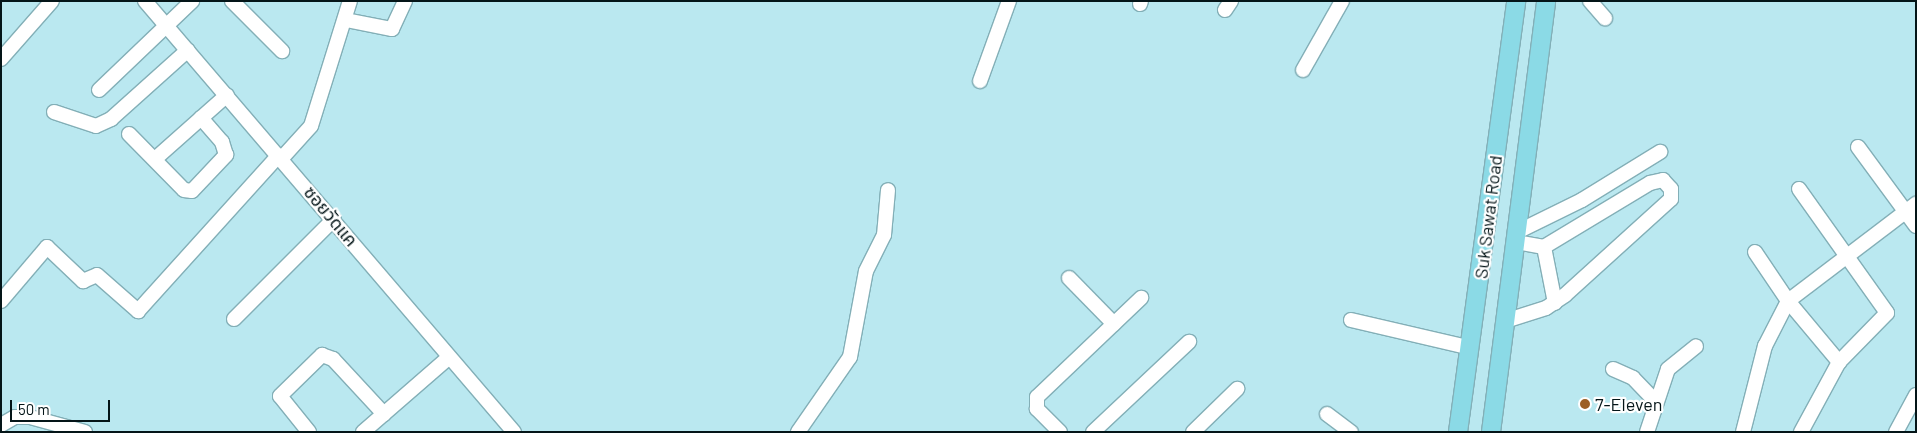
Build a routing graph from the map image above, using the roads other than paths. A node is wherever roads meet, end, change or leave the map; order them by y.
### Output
1 (52, 1) edge
2 (145, 1) edge
3 (192, 1) edge
4 (232, 1) edge
5 (350, 1) edge
6 (405, 1) edge
7 (1009, 1) edge
8 (1342, 1) edge
9 (1516, 1) edge
10 (1546, 1) edge
11 (1590, 1) edge
12 (1605, 18) dead end
13 (346, 20) junction
14 (168, 28) junction
15 (188, 50) junction
16 (282, 51) dead end
17 (1, 59) edge
18 (1303, 70) dead end
19 (980, 81) dead end
20 (99, 90) dead end
21 (227, 95) junction
22 (54, 112) dead end
23 (201, 118) junction
24 (129, 134) dead end
25 (1858, 147) dead end
26 (1660, 152) dead end
27 (280, 156) junction
28 (155, 159) junction
29 (1799, 188) dead end
30 (888, 190) dead end
31 (1911, 208) edge
32 (334, 219) junction
33 (1916, 226) edge
34 (1516, 237) junction
35 (1544, 246) junction
36 (1755, 252) dead end
37 (1848, 255) junction
38 (1069, 278) dead end
39 (1141, 298) dead end
40 (1788, 301) junction
41 (1, 302) edge
42 (1555, 302) junction
43 (234, 319) dead end
44 (1351, 320) dead end
45 (1505, 321) junction
46 (1114, 324) junction
47 (1189, 342) dead end
48 (1696, 346) dead end
49 (1471, 348) junction
50 (448, 358) junction
51 (1839, 362) junction
52 (1613, 369) dead end
53 (1237, 389) dead end
54 (1916, 395) edge
55 (1654, 400) junction
56 (1327, 414) dead end
57 (381, 422) edge
58 (1, 425) edge
59 (85, 432) edge
60 (309, 432) edge
61 (364, 432) edge
62 (514, 432) edge
63 (798, 432) edge
64 (1060, 432) edge
65 (1093, 432) edge
66 (1193, 432) edge
67 (1351, 432) edge
68 (1458, 432) edge
69 (1491, 432) edge
70 (1647, 432) edge
71 (1743, 432) edge
72 (1801, 432) edge
73 (1896, 432) edge

1 - 17 street
2 - 14 street, ซอยวัดแค
3 - 14 street
4 - 16 street
5 - 13 street
6 - 13 street
7 - 19 street
8 - 18 street
9 - 49 main road, Suk Sawat Road
10 - 34 main road, Suk Sawat Road
11 - 12 street
13 - 27 street
14 - 15 street, ซอยวัดแค
14 - 20 street
15 - 21 street, ซอยวัดแค
15 - 22 street
21 - 23 street
21 - 27 street, ซอยวัดแค
23 - 28 street
23 - 28 street
24 - 28 street
25 - 31 street
26 - 34 street
27 - 32 street, ซอยวัดแค
27 - 41 street
29 - 37 street
30 - 63 street
31 - 33 street
31 - 37 street
32 - 43 street
32 - 50 street, ซอยวัดแค
34 - 35 street
34 - 45 main road, Suk Sawat Road
35 - 42 street
35 - 42 street
36 - 40 street
37 - 40 street
37 - 51 street
38 - 46 street
39 - 46 street
40 - 51 street
40 - 71 street
42 - 45 street
44 - 49 street
45 - 69 main road, Suk Sawat Road
46 - 64 street
47 - 65 street
48 - 55 street
49 - 68 main road, Suk Sawat Road
50 - 57 street
50 - 62 street, ซอยวัดแค
51 - 72 street
52 - 55 street
53 - 66 street
54 - 73 street
55 - 70 street
56 - 67 street
57 - 60 street
57 - 61 street
58 - 59 street

